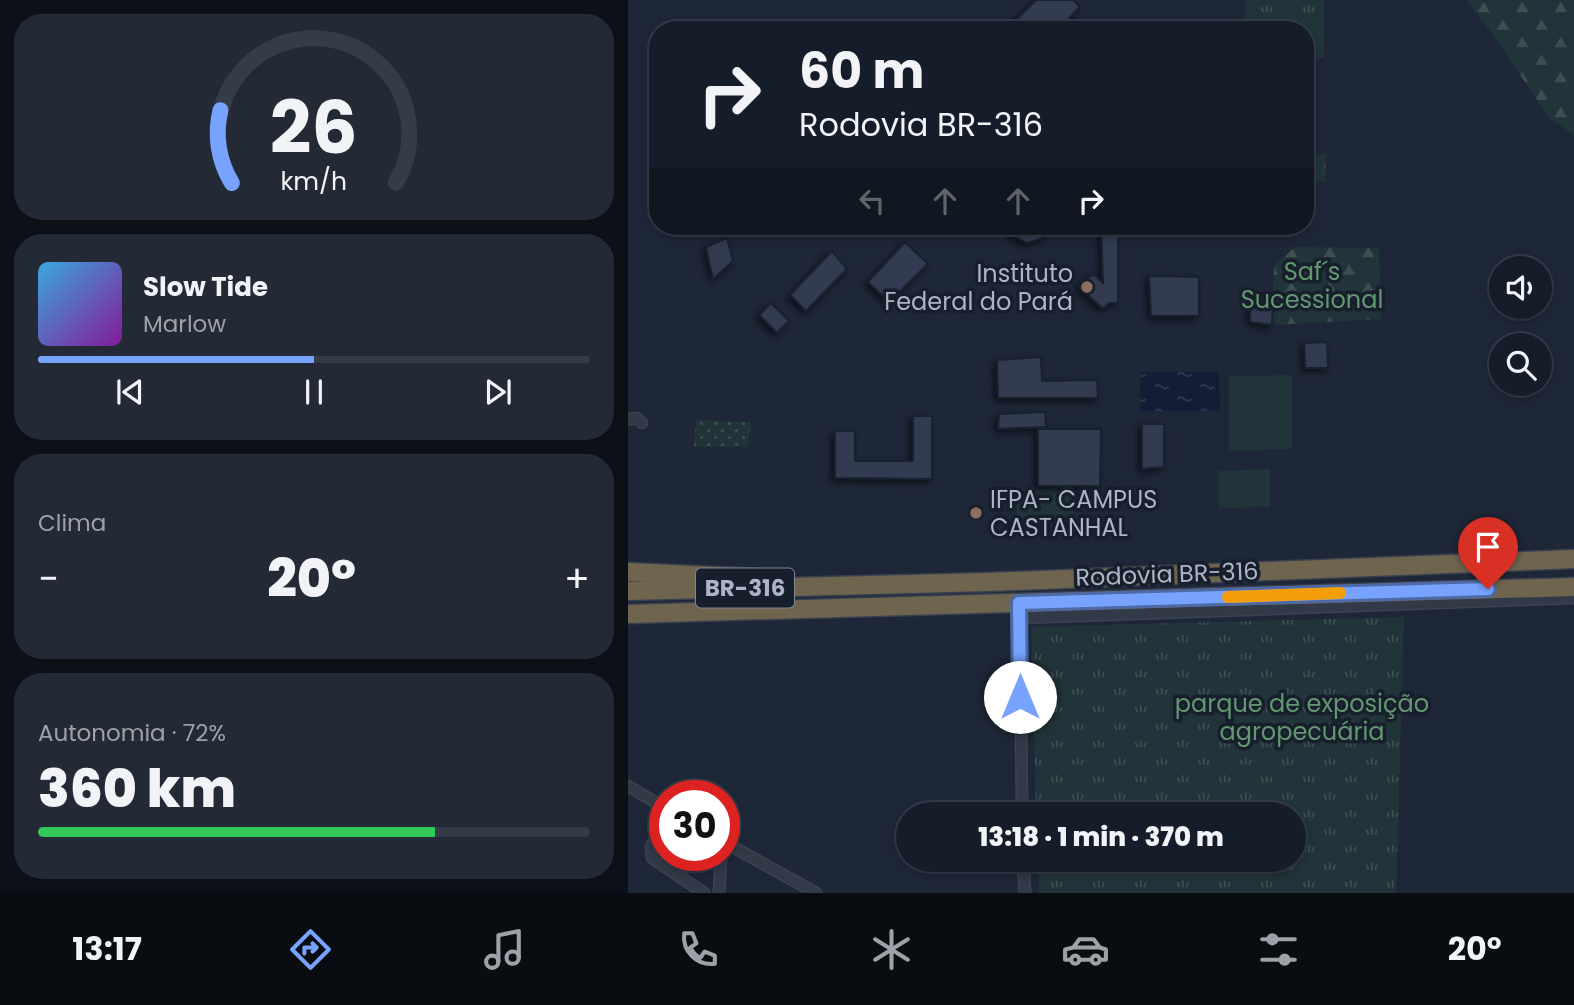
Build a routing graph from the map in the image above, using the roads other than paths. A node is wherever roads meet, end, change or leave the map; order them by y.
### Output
1 (628, 419) edge
2 (642, 423) dead end
3 (1574, 559) edge
4 (628, 572) edge
5 (862, 585) junction
6 (1574, 587) edge
7 (628, 591) edge
8 (1574, 598) edge
9 (1020, 610) junction
10 (628, 614) edge
11 (628, 786) edge
12 (649, 798) edge
13 (1022, 802) edge
14 (740, 851) edge
15 (671, 871) edge
16 (720, 871) edge
17 (1024, 872) edge
18 (704, 893) edge
19 (719, 893) edge
20 (816, 893) edge
21 (1025, 893) edge

1 - 2 street
3 - 5 highway, Rodovia BR-316 / BR-316
4 - 5 highway
5 - 7 highway, BR-316
6 - 9 highway, Rodovia BR-316 / BR-316
8 - 9 street
9 - 10 highway, Rodovia BR-316 / BR-316
9 - 13 street
11 - 12 street
14 - 20 street
15 - 18 street
16 - 19 street
17 - 21 street

